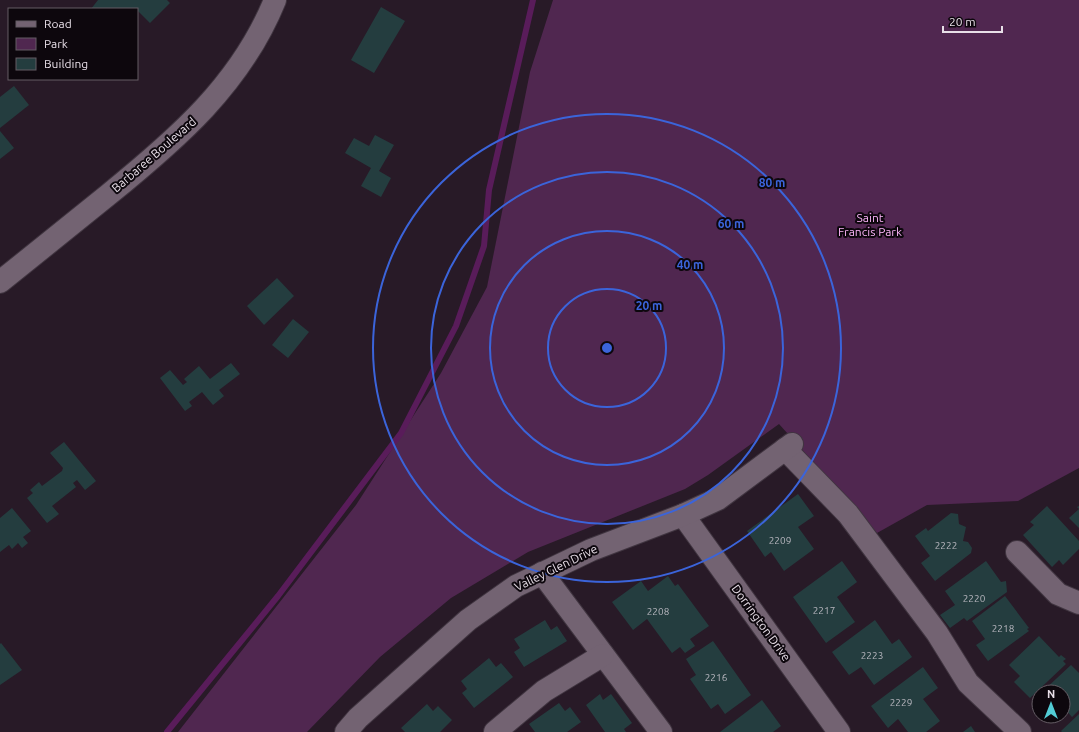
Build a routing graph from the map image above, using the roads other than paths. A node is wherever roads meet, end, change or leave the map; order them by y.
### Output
1 (275, 0) edge
2 (0, 282) edge
3 (683, 515) junction
4 (1017, 552) dead end
5 (542, 573) junction
6 (1079, 603) edge
7 (603, 654) junction
8 (346, 732) edge
9 (496, 732) edge
10 (661, 732) edge
11 (839, 732) edge
12 (1020, 732) edge

1 - 2 street, Barbaree Boulevard
3 - 5 street, Valley Glen Drive
3 - 11 street, Dorrington Drive
3 - 12 street, Valley Glen Drive
4 - 6 street
5 - 7 street
5 - 8 street, Valley Glen Drive
7 - 9 street
7 - 10 street

